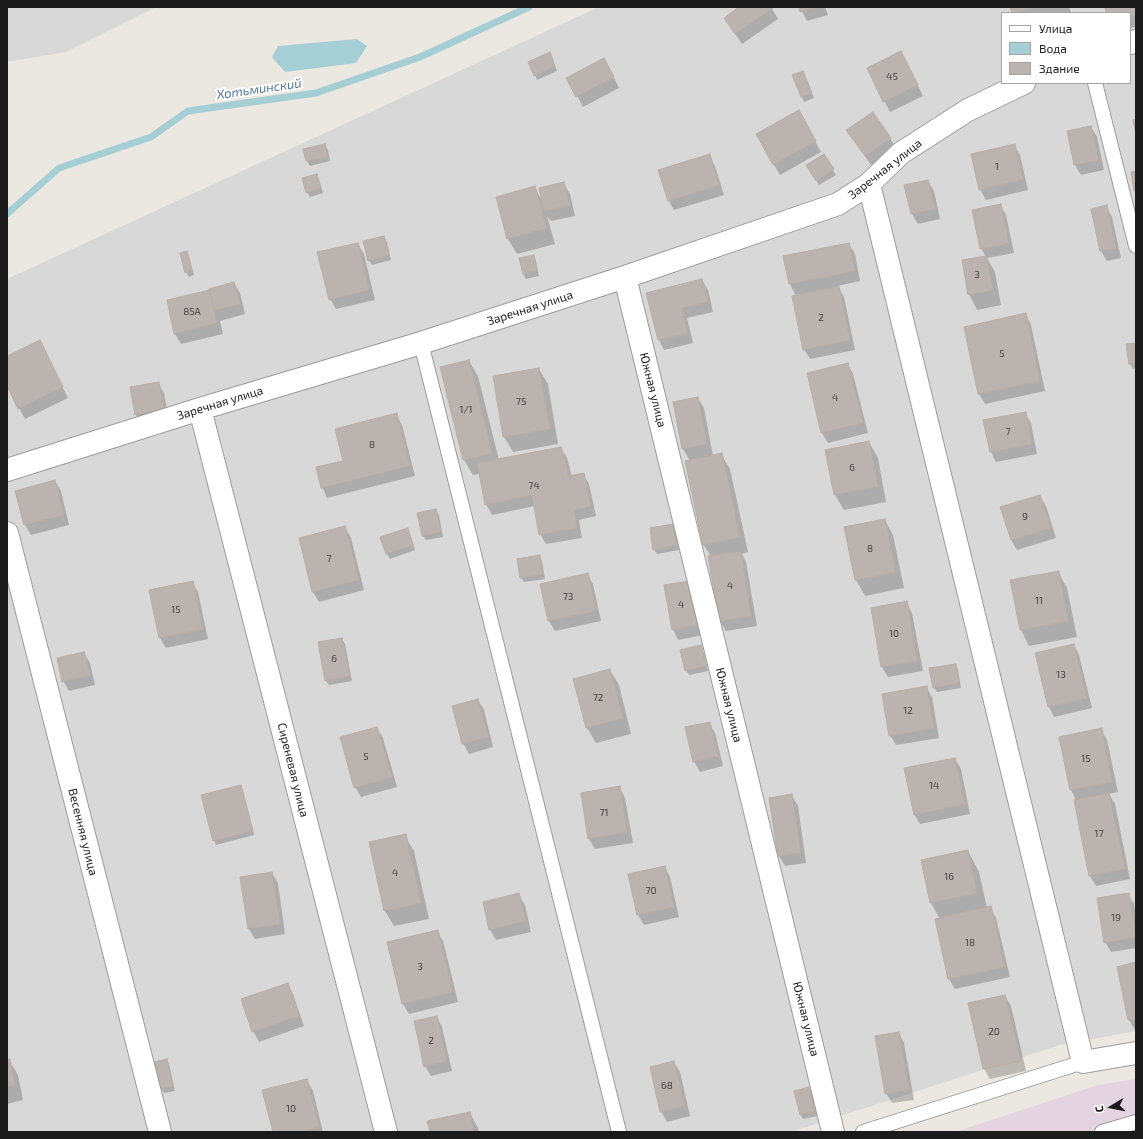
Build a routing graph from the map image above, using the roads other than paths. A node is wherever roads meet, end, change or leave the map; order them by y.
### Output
1 (1022, 84) edge
2 (1095, 84) edge
3 (869, 184) junction
4 (1136, 246) edge
5 (625, 277) junction
6 (421, 343) junction
7 (200, 409) junction
8 (7, 470) edge
9 (7, 533) edge
10 (1136, 1053) edge
11 (1083, 1062) junction
12 (1136, 1122) edge
13 (160, 1132) edge
14 (386, 1132) edge
15 (619, 1132) edge
16 (834, 1132) edge
17 (864, 1132) edge
18 (1102, 1132) edge

1 - 3 street, Заречная улица
2 - 4 lane
3 - 5 street, Заречная улица
3 - 11 street
5 - 6 street, Заречная улица
5 - 16 street, Южная улица
6 - 7 street, Заречная улица
6 - 15 lane
7 - 8 street, Заречная улица
7 - 14 street, Сиреневая улица
9 - 13 street, Весенняя улица
10 - 11 street
11 - 17 lane
12 - 18 lane

